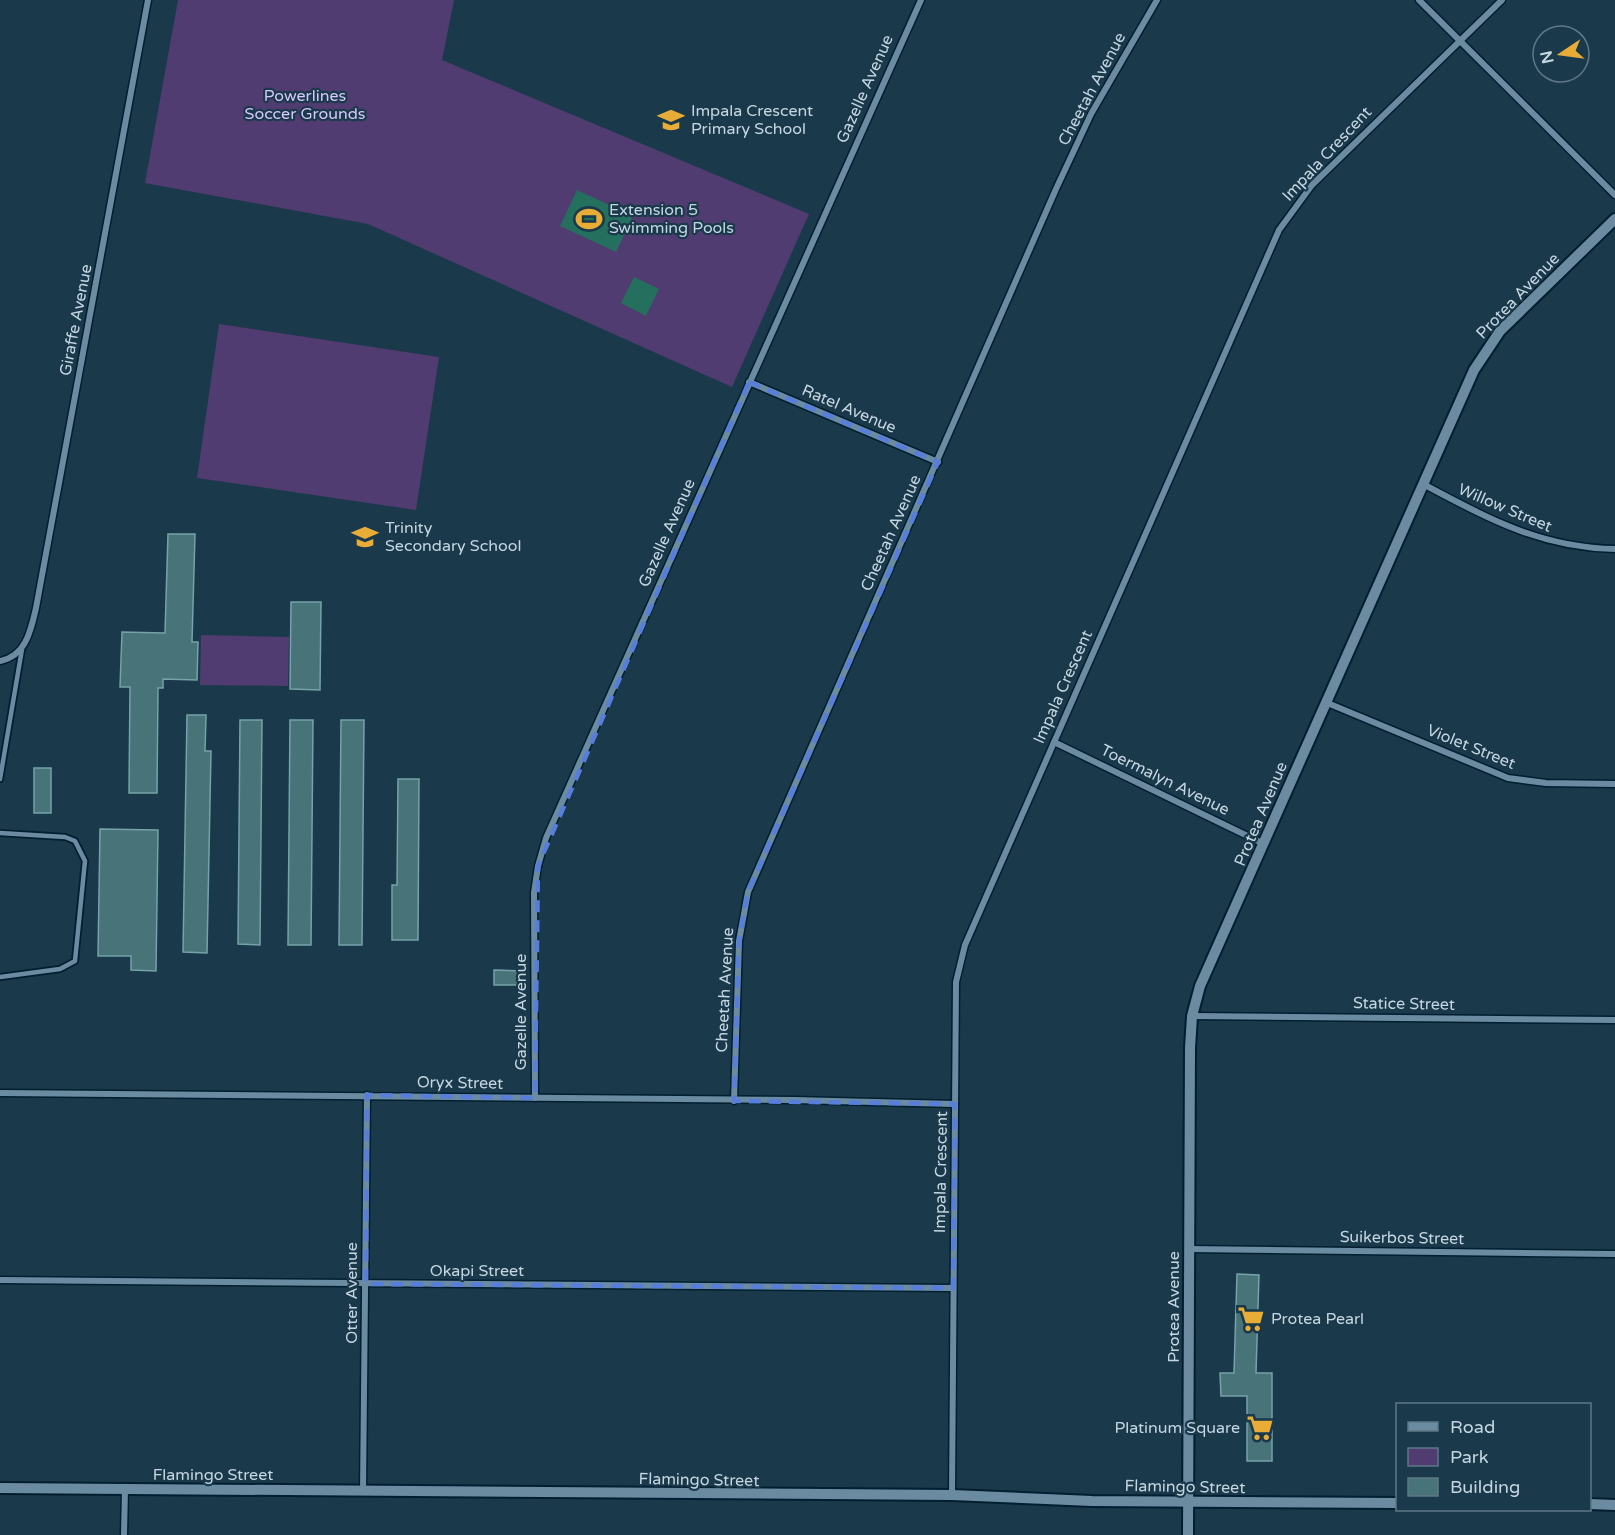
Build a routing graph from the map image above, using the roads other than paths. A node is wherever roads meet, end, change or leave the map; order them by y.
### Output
1 (148, 0) edge
2 (921, 0) edge
3 (1157, 0) edge
4 (1419, 0) edge
5 (1502, 0) edge
6 (1461, 41) junction
7 (1615, 195) edge
8 (1615, 219) edge
9 (749, 382) junction
10 (938, 462) junction
11 (1423, 484) junction
12 (1615, 549) edge
13 (24, 647) junction
14 (0, 661) edge
15 (1324, 702) junction
16 (1054, 742) junction
17 (0, 780) edge
18 (1615, 784) edge
19 (0, 833) edge
20 (1264, 844) junction
21 (0, 977) edge
22 (1192, 1016) junction
23 (1615, 1020) edge
24 (0, 1093) edge
25 (367, 1095) junction
26 (535, 1098) junction
27 (734, 1101) junction
28 (956, 1104) junction
29 (1189, 1249) junction
30 (1615, 1254) edge
31 (0, 1280) edge
32 (366, 1284) junction
33 (953, 1288) junction
34 (0, 1488) edge
35 (125, 1489) junction
36 (363, 1492) junction
37 (952, 1495) junction
38 (1188, 1502) junction
39 (1396, 1503) edge
40 (1591, 1504) edge
41 (1615, 1505) edge
42 (124, 1535) edge
43 (1188, 1535) edge

1 - 13 street, Giraffe Avenue
2 - 9 street, Gazelle Avenue
3 - 10 street, Cheetah Avenue
4 - 6 street
5 - 6 street, Impala Crescent
6 - 7 street
6 - 16 street, Impala Crescent
8 - 11 street, Protea Avenue
9 - 10 street, Ratel Avenue
9 - 26 street, Gazelle Avenue
10 - 27 street, Cheetah Avenue
11 - 12 street, Willow Street
11 - 15 street, Protea Avenue
13 - 14 street
13 - 17 lane
15 - 18 street, Violet Street
15 - 20 street, Protea Avenue
16 - 20 street, Toermalyn Avenue
16 - 28 street, Impala Crescent
19 - 21 lane
20 - 22 street, Protea Avenue
22 - 23 street, Statice Street
22 - 29 street, Protea Avenue
24 - 25 street, Oryx Street
25 - 26 street, Oryx Street
25 - 32 street, Otter Avenue
26 - 27 street, Oryx Street
27 - 28 street, Oryx Street
28 - 33 street, Impala Crescent
29 - 30 street, Suikerbos Street
29 - 38 street, Protea Avenue
31 - 32 street, Okapi Street
32 - 33 street, Okapi Street
32 - 36 street, Otter Avenue
33 - 37 street, Impala Crescent
34 - 35 street, Flamingo Street
35 - 36 street, Flamingo Street
35 - 42 street
36 - 37 street, Flamingo Street
37 - 38 street, Flamingo Street
38 - 39 street, Flamingo Street
38 - 43 street, Protea Avenue
40 - 41 street

